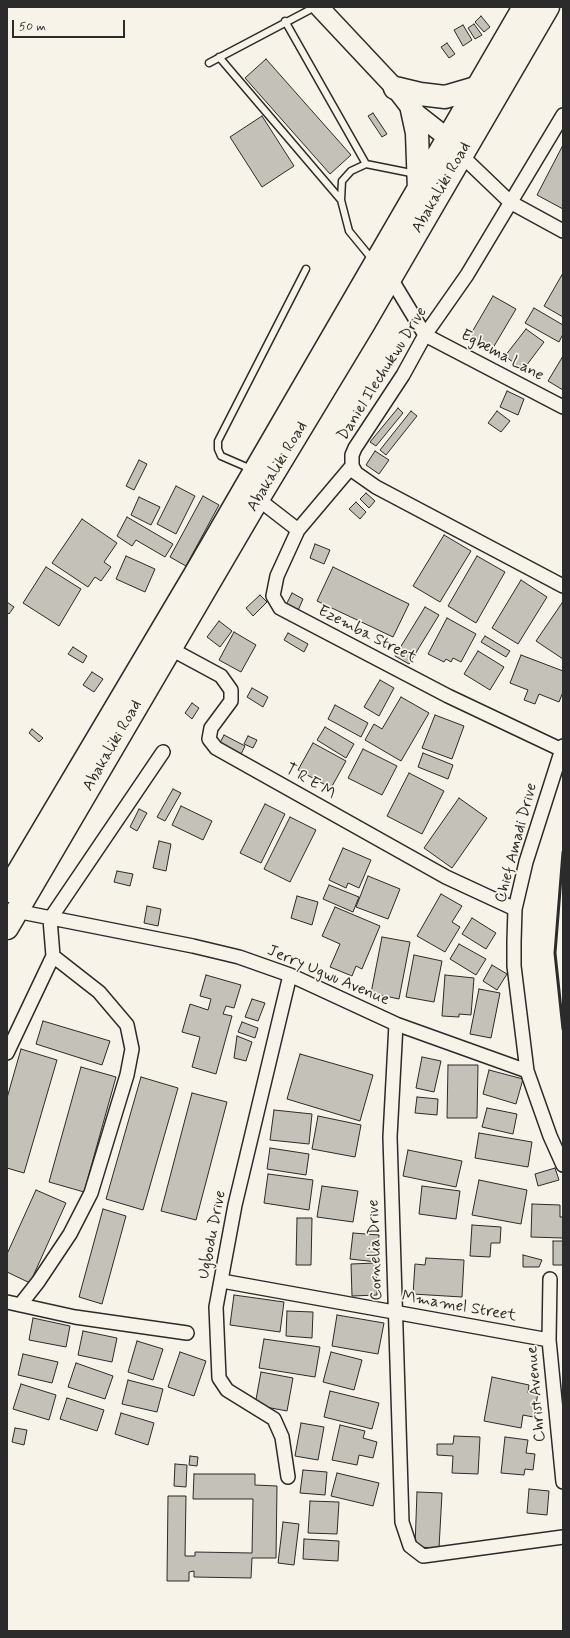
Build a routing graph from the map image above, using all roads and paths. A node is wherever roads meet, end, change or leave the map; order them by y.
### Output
1 (315, 7) edge
2 (319, 7) edge
3 (524, 7) edge
4 (548, 7) edge
5 (285, 21) junction
6 (219, 57) junction
7 (208, 63) dead end
8 (478, 87) junction
9 (395, 88) junction
10 (412, 110) junction
11 (563, 115) edge
12 (455, 147) junction
13 (366, 164) junction
14 (418, 182) junction
15 (341, 200) junction
16 (510, 202) junction
17 (563, 231) edge
18 (306, 269) dead end
19 (382, 270) junction
20 (426, 334) junction
21 (563, 407) edge
22 (352, 466) junction
23 (255, 470) junction
24 (258, 499) junction
25 (298, 530) junction
26 (563, 586) edge
27 (171, 649) junction
28 (562, 748) edge
29 (163, 752) dead end
30 (7, 891) edge
31 (515, 909) junction
32 (12, 919) edge
33 (50, 919) junction
34 (53, 956) junction
35 (290, 975) junction
36 (396, 1024) junction
37 (7, 1054) edge
38 (527, 1071) junction
39 (563, 1165) edge
40 (550, 1279) dead end
41 (222, 1281) junction
42 (13, 1304) edge
43 (395, 1312) junction
44 (188, 1333) dead end
45 (549, 1340) junction
46 (288, 1477) dead end
47 (563, 1482) edge
48 (563, 1537) edge

1 - 5 lane
2 - 9 main road
3 - 8 highway, Abakaliki Road
4 - 12 highway, Abakaliki Road
5 - 6 lane
5 - 13 lane
6 - 7 lane
6 - 15 lane
8 - 9 highway
8 - 12 highway, Abakaliki Road
9 - 10 main road
10 - 12 main road
10 - 14 highway
11 - 16 street, Daniel Ilechukwu Drive
12 - 14 highway, Abakaliki Road
12 - 16 street
12 - 19 highway, Abakaliki Road
13 - 14 lane
13 - 15 lane
14 - 19 highway, Abakaliki Road
15 - 19 lane
16 - 17 street
16 - 20 street, Daniel Ilechukwu Drive
18 - 23 lane
19 - 20 street
19 - 23 highway, Abakaliki Road
19 - 24 highway, Abakaliki Road
20 - 21 street, Egbema Lane
20 - 22 street, Daniel Ilechukwu Drive
22 - 25 street
22 - 26 street, Daniel Ilechukwu Drive
23 - 30 highway, Abakaliki Road
24 - 25 street
24 - 27 highway, Abakaliki Road
25 - 28 street, Ezemba Street
27 - 31 street, T R E M
27 - 32 highway, Abakaliki Road
28 - 31 street, Chief Amadi Drive
29 - 33 street
31 - 38 street, Chief Amadi Drive
32 - 33 street, Jerry Ugwu Avenue
33 - 34 street
33 - 35 street, Jerry Ugwu Avenue
34 - 37 street
34 - 42 street
35 - 36 street, Jerry Ugwu Avenue
35 - 41 street, Ugbodu Drive
36 - 38 street, Jerry Ugwu Avenue
36 - 43 street, Cornelia Drive
38 - 39 street
40 - 45 street, Christ Avenue
41 - 43 street, Mmamel Street
41 - 46 street, Ugbodu Drive
42 - 44 street
43 - 45 street, Mmamel Street
43 - 48 street, Cornelia Drive
45 - 47 street, Christ Avenue

